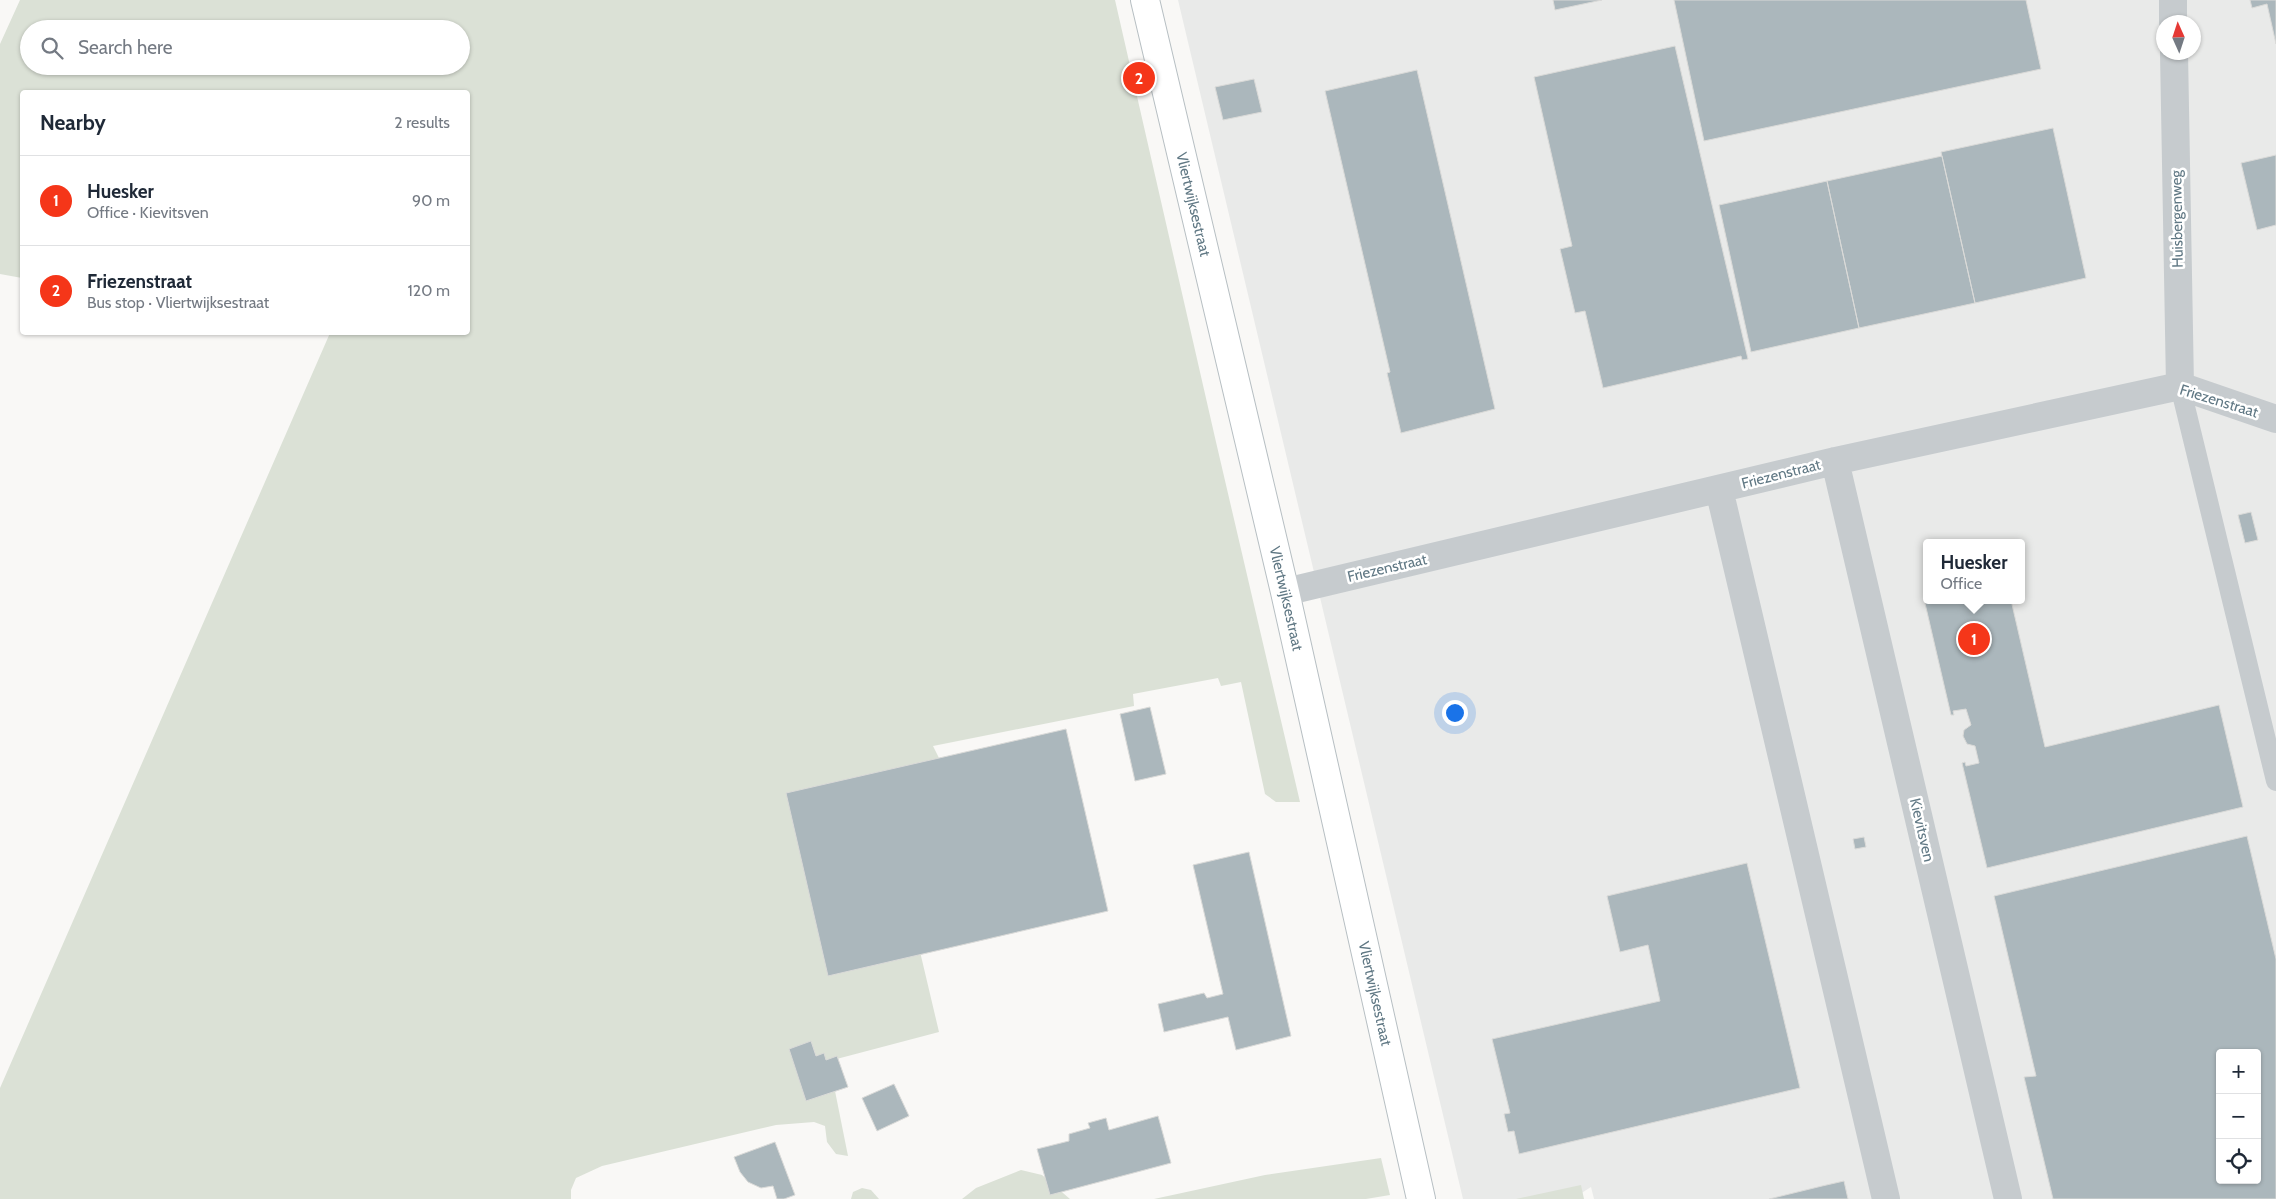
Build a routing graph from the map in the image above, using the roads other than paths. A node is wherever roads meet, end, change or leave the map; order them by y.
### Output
1 (1145, 0) edge
2 (2173, 0) edge
3 (2174, 15) edge
4 (2174, 60) edge
5 (2180, 386) junction
6 (2276, 419) edge
7 (1835, 461) junction
8 (1719, 489) junction
9 (1285, 592) junction
10 (2276, 782) edge
11 (1421, 1199) edge
12 (1886, 1199) edge
13 (2008, 1199) edge

1 - 9 street, Vliertwijksestraat
2 - 3 street
4 - 5 street, Huisbergenweg
5 - 6 street, Friezenstraat
5 - 7 street, Friezenstraat
5 - 10 lane
7 - 8 street, Friezenstraat
7 - 13 street, Kievitsven
8 - 9 street, Friezenstraat
8 - 12 street
9 - 11 street, Vliertwijksestraat

